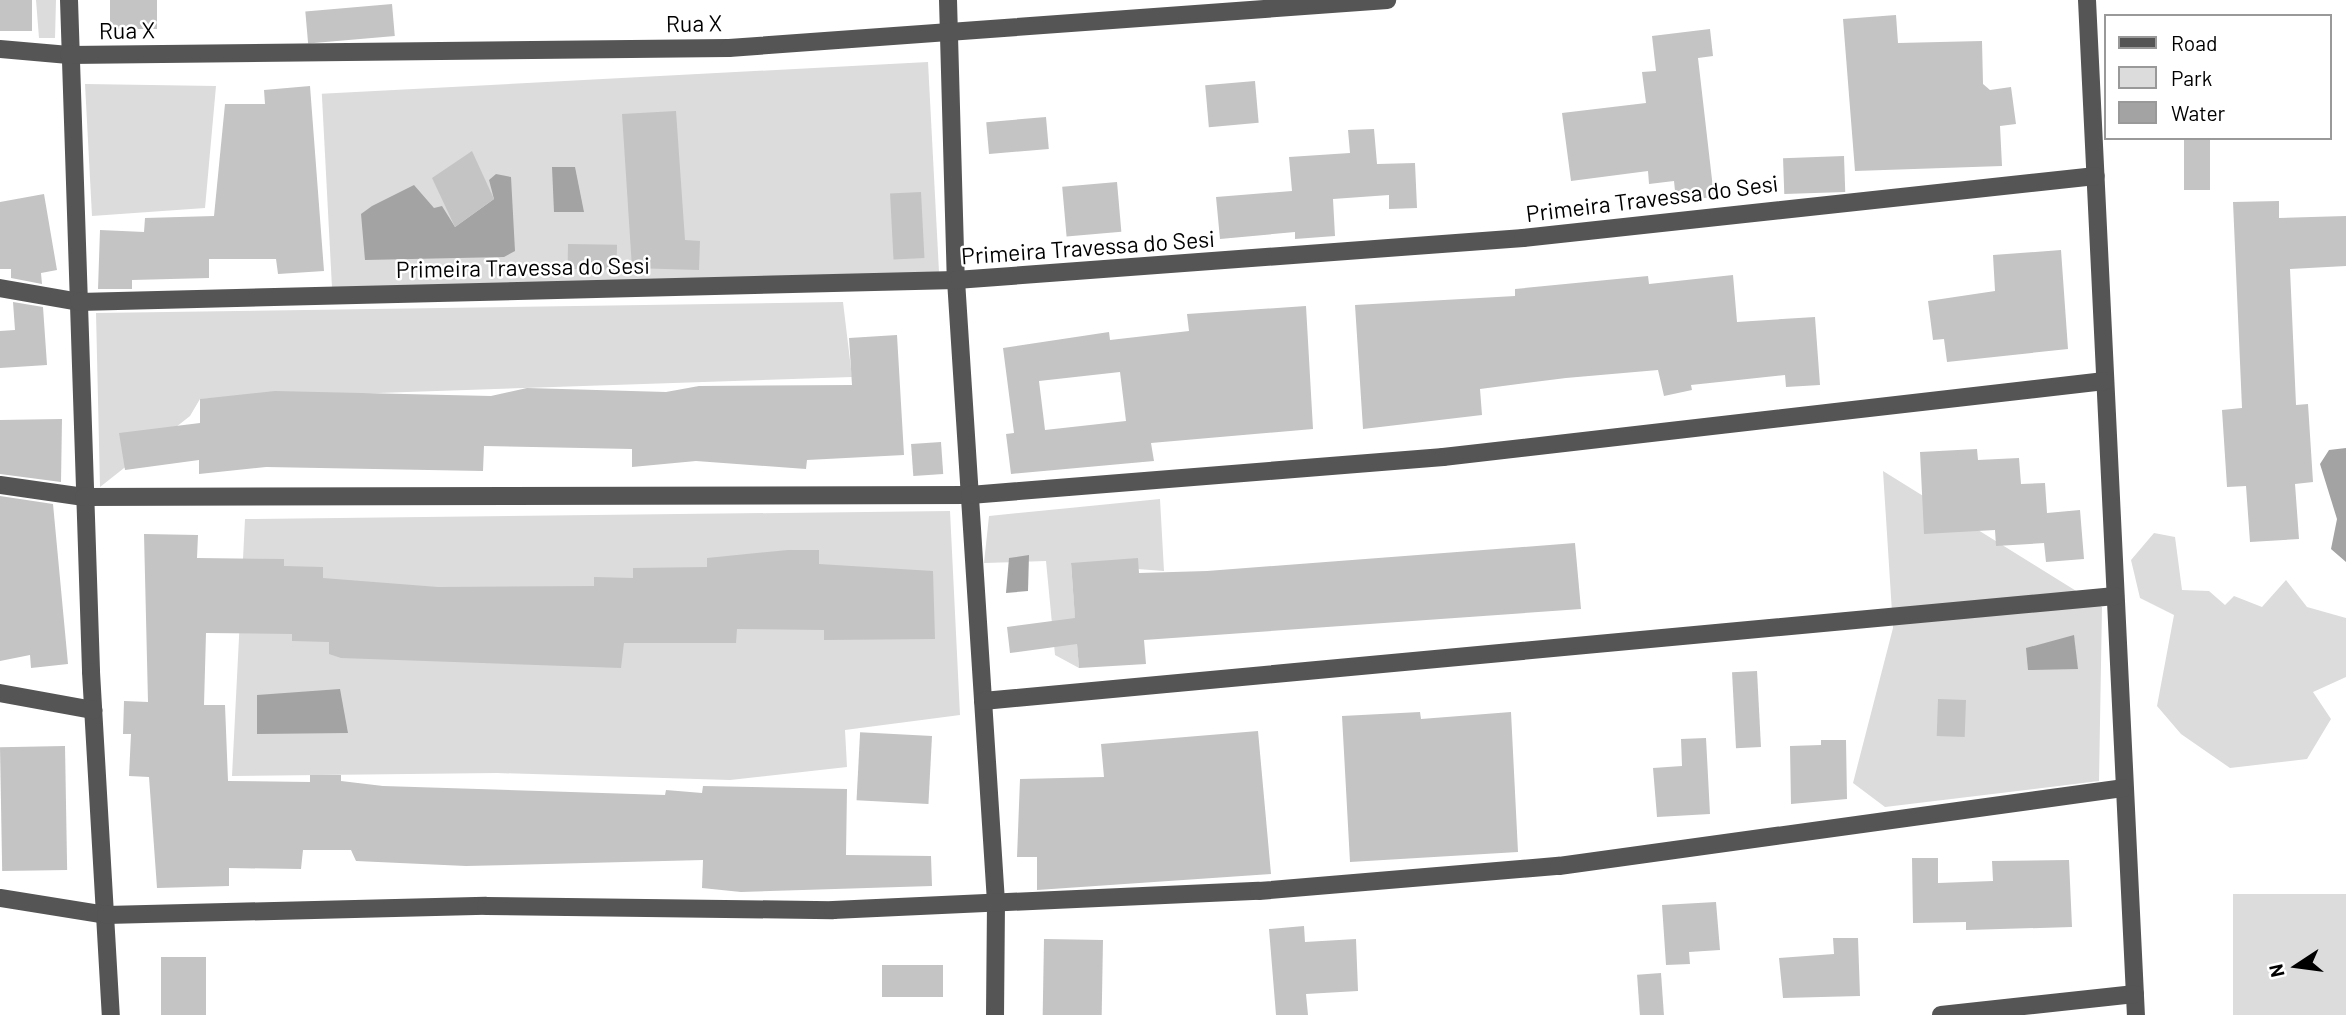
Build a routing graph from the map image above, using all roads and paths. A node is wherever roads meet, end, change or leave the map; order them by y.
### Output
1 (69, 0) edge
2 (948, 0) edge
3 (1387, 0) edge
4 (2087, 0) edge
5 (947, 34) junction
6 (0, 49) edge
7 (69, 55) junction
8 (2096, 176) junction
9 (956, 280) junction
10 (0, 288) edge
11 (79, 302) junction
12 (2105, 381) junction
13 (0, 485) edge
14 (970, 495) junction
15 (84, 496) junction
16 (2115, 596) junction
17 (0, 693) edge
18 (983, 701) junction
19 (93, 710) junction
20 (2123, 788) junction
21 (0, 898) edge
22 (996, 902) junction
23 (106, 915) junction
24 (2135, 994) junction
25 (111, 1015) edge
26 (995, 1015) edge
27 (1941, 1015) edge
28 (2136, 1015) edge

1 - 7 street
2 - 5 street
3 - 5 street, Rua X
4 - 8 street
5 - 7 street, Rua X
5 - 9 street
6 - 7 street, Rua X
7 - 11 street
8 - 9 street, Primeira Travessa do Sesi
8 - 12 street
9 - 11 street, Primeira Travessa do Sesi
9 - 14 street
10 - 11 street, Primeira Travessa do Sesi
11 - 15 street
12 - 14 street
12 - 16 street
13 - 15 street
14 - 15 street
14 - 18 street
15 - 19 street
16 - 18 street
16 - 20 street
17 - 19 street
18 - 22 street
19 - 23 street
20 - 22 street
20 - 24 street
21 - 23 street
22 - 23 street
22 - 26 street
23 - 25 street
24 - 27 street
24 - 28 street

